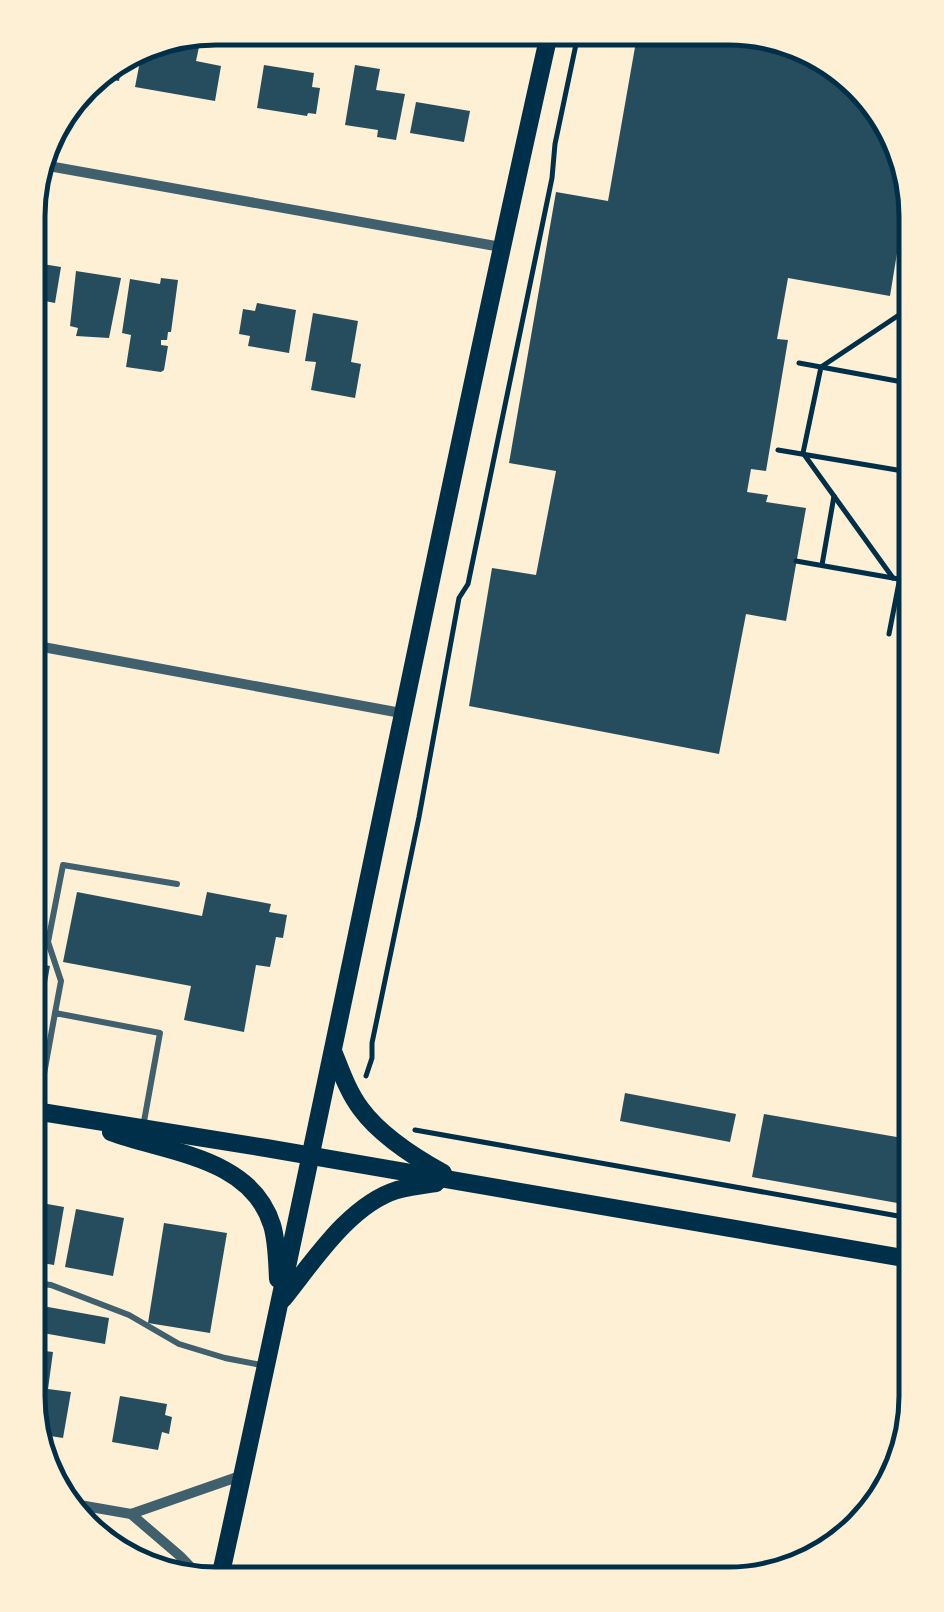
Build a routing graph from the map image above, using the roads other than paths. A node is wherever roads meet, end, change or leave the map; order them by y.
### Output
1 (547, 45) edge
2 (53, 167) edge
3 (501, 247) junction
4 (45, 647) edge
5 (401, 712) junction
6 (177, 884) dead end
7 (55, 1013) junction
8 (333, 1051) junction
9 (45, 1065) edge
10 (45, 1113) edge
11 (68, 1117) junction
12 (143, 1129) junction
13 (312, 1156) junction
14 (456, 1181) junction
15 (899, 1257) edge
16 (45, 1284) edge
17 (280, 1302) junction
18 (267, 1367) junction
19 (242, 1475) junction
20 (85, 1506) edge
21 (131, 1514) junction
22 (189, 1565) edge
23 (222, 1567) edge

1 - 3 main road
2 - 3 street
3 - 5 main road
4 - 5 street
5 - 8 main road
6 - 7 lane
7 - 9 lane
7 - 12 lane
8 - 13 main road
8 - 14 main road
10 - 11 main road
11 - 12 main road
11 - 17 main road
12 - 13 main road
13 - 14 main road
13 - 17 main road
14 - 15 main road
14 - 17 main road
16 - 18 lane
17 - 18 main road
18 - 19 main road
19 - 21 street
19 - 23 main road
20 - 21 street
21 - 22 street

